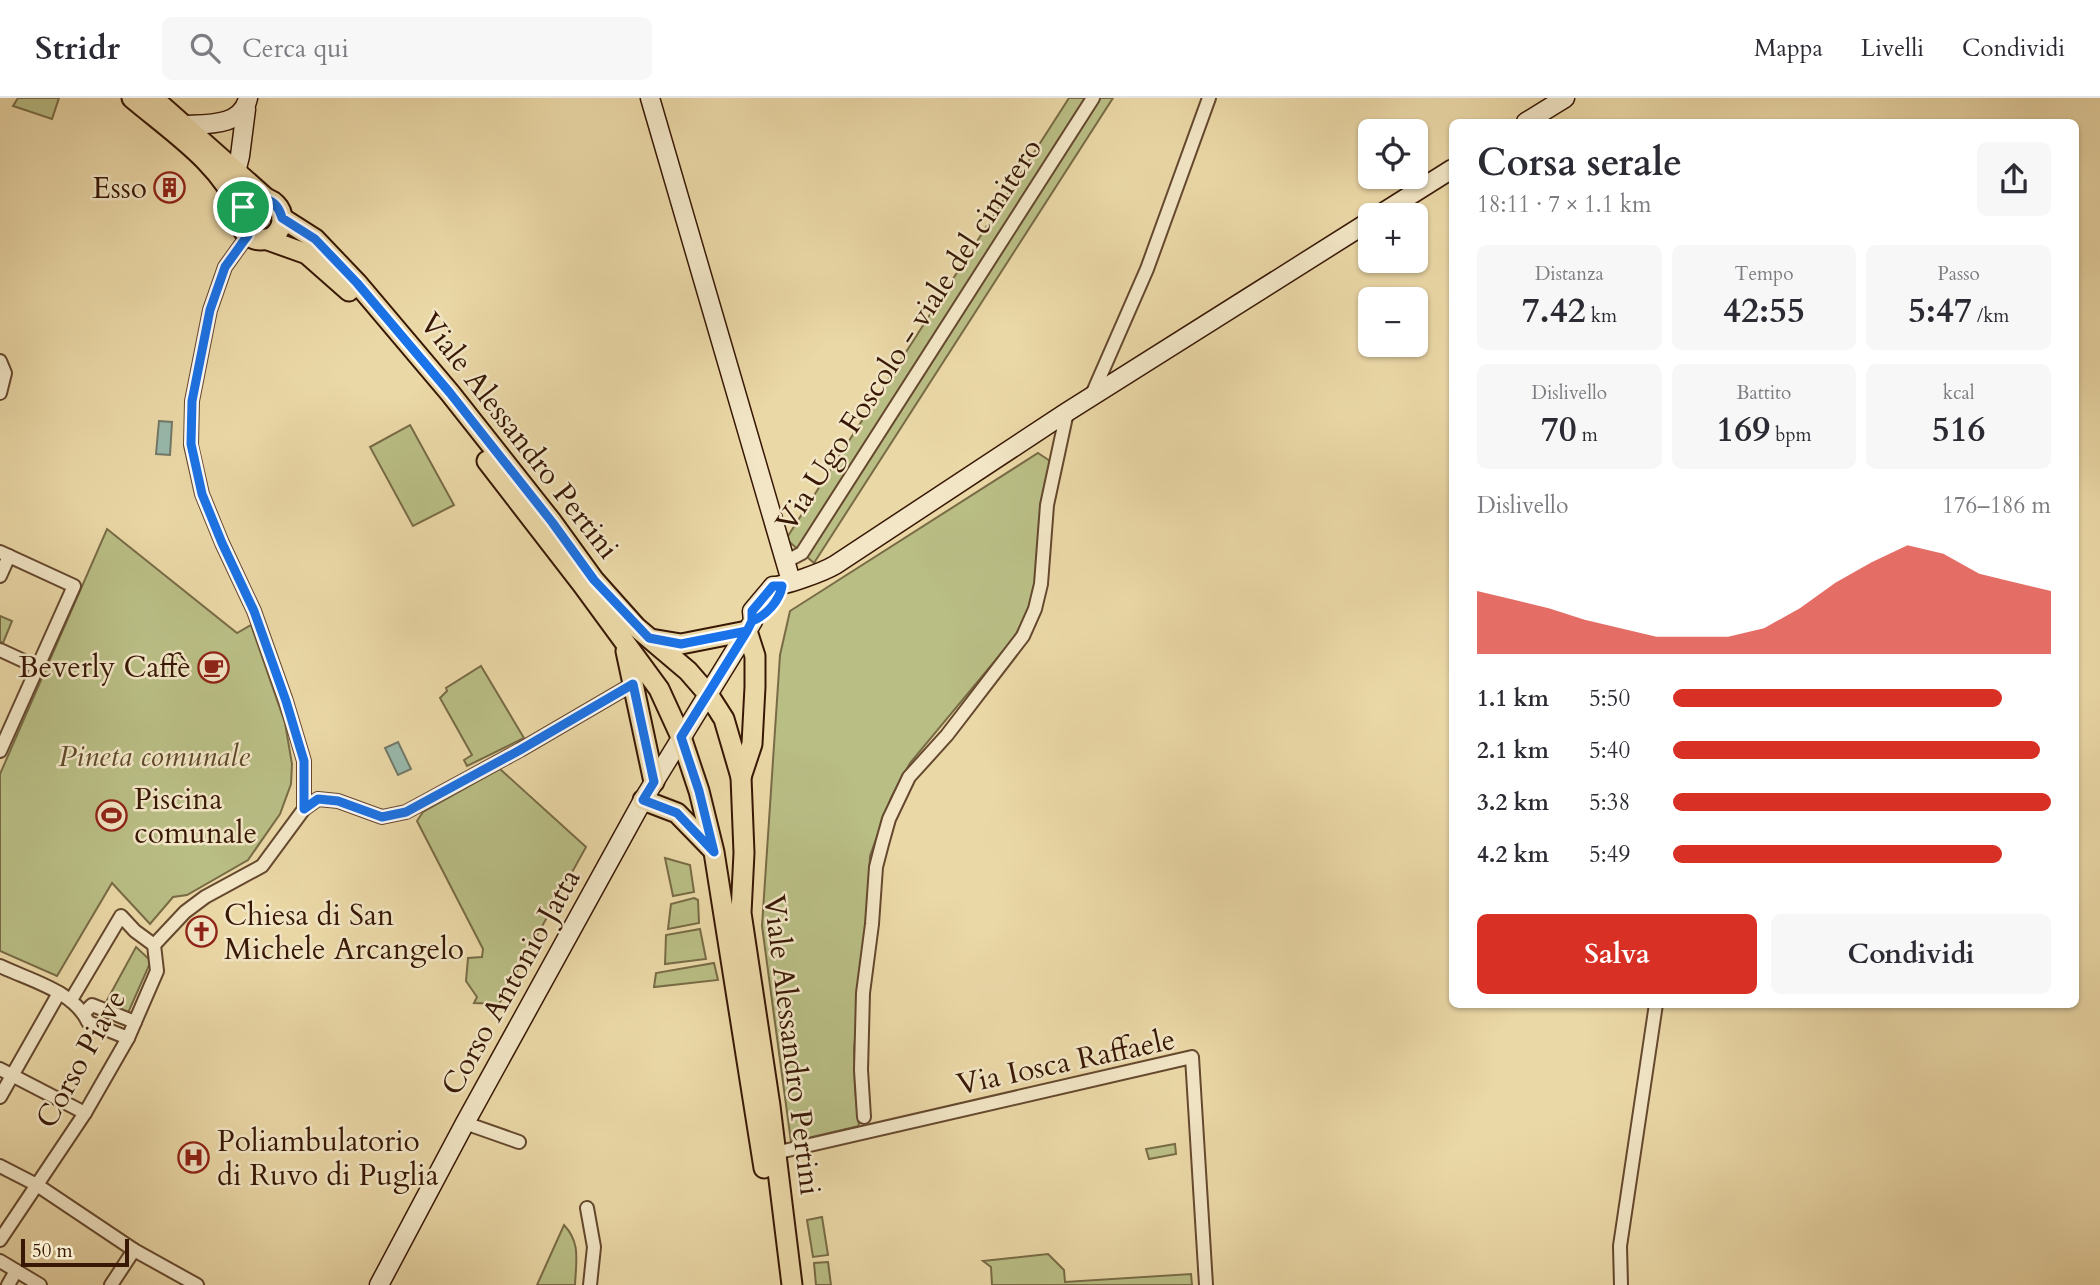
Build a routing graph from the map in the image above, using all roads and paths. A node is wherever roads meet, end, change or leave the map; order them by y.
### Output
1 (132, 98) edge
2 (153, 98) edge
3 (650, 98) edge
4 (1093, 98) edge
5 (1209, 98) edge
6 (1565, 98) edge
7 (247, 104) edge
8 (1531, 119) edge
9 (186, 125) junction
10 (1449, 171) edge
11 (236, 172) junction
12 (267, 199) junction
13 (1398, 203) edge
14 (241, 213) junction
15 (282, 218) junction
16 (1358, 229) edge
17 (256, 237) junction
18 (0, 361) edge
19 (0, 393) edge
20 (1091, 397) junction
21 (1067, 412) junction
22 (5, 554) edge
23 (787, 561) junction
24 (0, 576) edge
25 (786, 583) junction
26 (750, 626) junction
27 (649, 638) junction
28 (624, 643) junction
29 (0, 650) edge
30 (37, 667) junction
31 (633, 684) junction
32 (708, 694) junction
33 (681, 737) junction
34 (0, 751) edge
35 (741, 777) junction
36 (654, 782) junction
37 (643, 800) junction
38 (304, 809) junction
39 (714, 852) junction
40 (154, 945) junction
41 (0, 966) edge
42 (65, 997) junction
43 (1655, 1008) edge
44 (84, 1013) junction
45 (135, 1022) junction
46 (128, 1038) junction
47 (0, 1069) edge
48 (13, 1076) junction
49 (0, 1097) edge
50 (85, 1113) junction
51 (864, 1116) dead end
52 (465, 1123) junction
53 (519, 1142) dead end
54 (775, 1153) junction
55 (0, 1166) edge
56 (37, 1185) junction
57 (587, 1208) dead end
58 (0, 1240) edge
59 (134, 1250) junction
60 (0, 1261) edge
61 (16, 1271) junction
62 (8, 1285) edge
63 (40, 1285) edge
64 (111, 1285) edge
65 (197, 1285) edge
66 (379, 1285) edge
67 (590, 1285) edge
68 (779, 1285) edge
69 (792, 1285) edge
70 (1206, 1285) edge
71 (1621, 1285) edge

1 - 14 main road
2 - 9 main road, Viale Alessandro Pertini
3 - 23 main road
4 - 23 street, Via Ugo Foscolo - viale del cimitero
5 - 20 street
6 - 8 main road
7 - 9 main road
7 - 11 main road
9 - 11 main road, Viale Alessandro Pertini
10 - 13 main road
11 - 12 main road, Viale Alessandro Pertini
12 - 14 main road
12 - 15 main road, Viale Alessandro Pertini
14 - 17 main road
15 - 17 main road
15 - 27 main road, Viale Alessandro Pertini
16 - 20 main road
17 - 28 main road, Viale Alessandro Pertini
17 - 38 street
18 - 19 street
20 - 21 main road
21 - 25 main road
21 - 51 street
22 - 24 street
22 - 30 street
23 - 25 main road
25 - 26 main road
26 - 27 main road
26 - 32 main road
26 - 35 main road
27 - 32 main road, Viale Alessandro Pertini
28 - 31 main road, Viale Alessandro Pertini
28 - 33 main road, Viale Alessandro Pertini
29 - 30 street
30 - 34 street
31 - 36 main road, Viale Alessandro Pertini
31 - 38 street
32 - 33 main road
32 - 35 main road, Viale Alessandro Pertini
33 - 36 main road
33 - 39 main road, Viale Alessandro Pertini
35 - 54 main road, Viale Alessandro Pertini
36 - 37 main road, Corso Antonio Jatta
37 - 39 main road
37 - 52 main road, Corso Antonio Jatta
38 - 40 street
39 - 68 main road, Viale Alessandro Pertini
40 - 42 street
40 - 45 street, Corso Piave
41 - 42 street
42 - 44 street
42 - 48 street
43 - 71 street
44 - 45 street
44 - 46 street
45 - 46 street, Corso Piave
46 - 50 street, Corso Piave
47 - 48 street
48 - 49 street
48 - 50 street
50 - 56 street, Corso Piave
52 - 53 street
52 - 66 main road, Corso Antonio Jatta
54 - 69 main road, Viale Alessandro Pertini
54 - 70 street, Via Iosca Raffaele
55 - 56 street
56 - 58 street, Corso Piave
56 - 59 street
57 - 67 street
59 - 64 street
59 - 65 street
60 - 61 street
61 - 62 street
61 - 63 street

